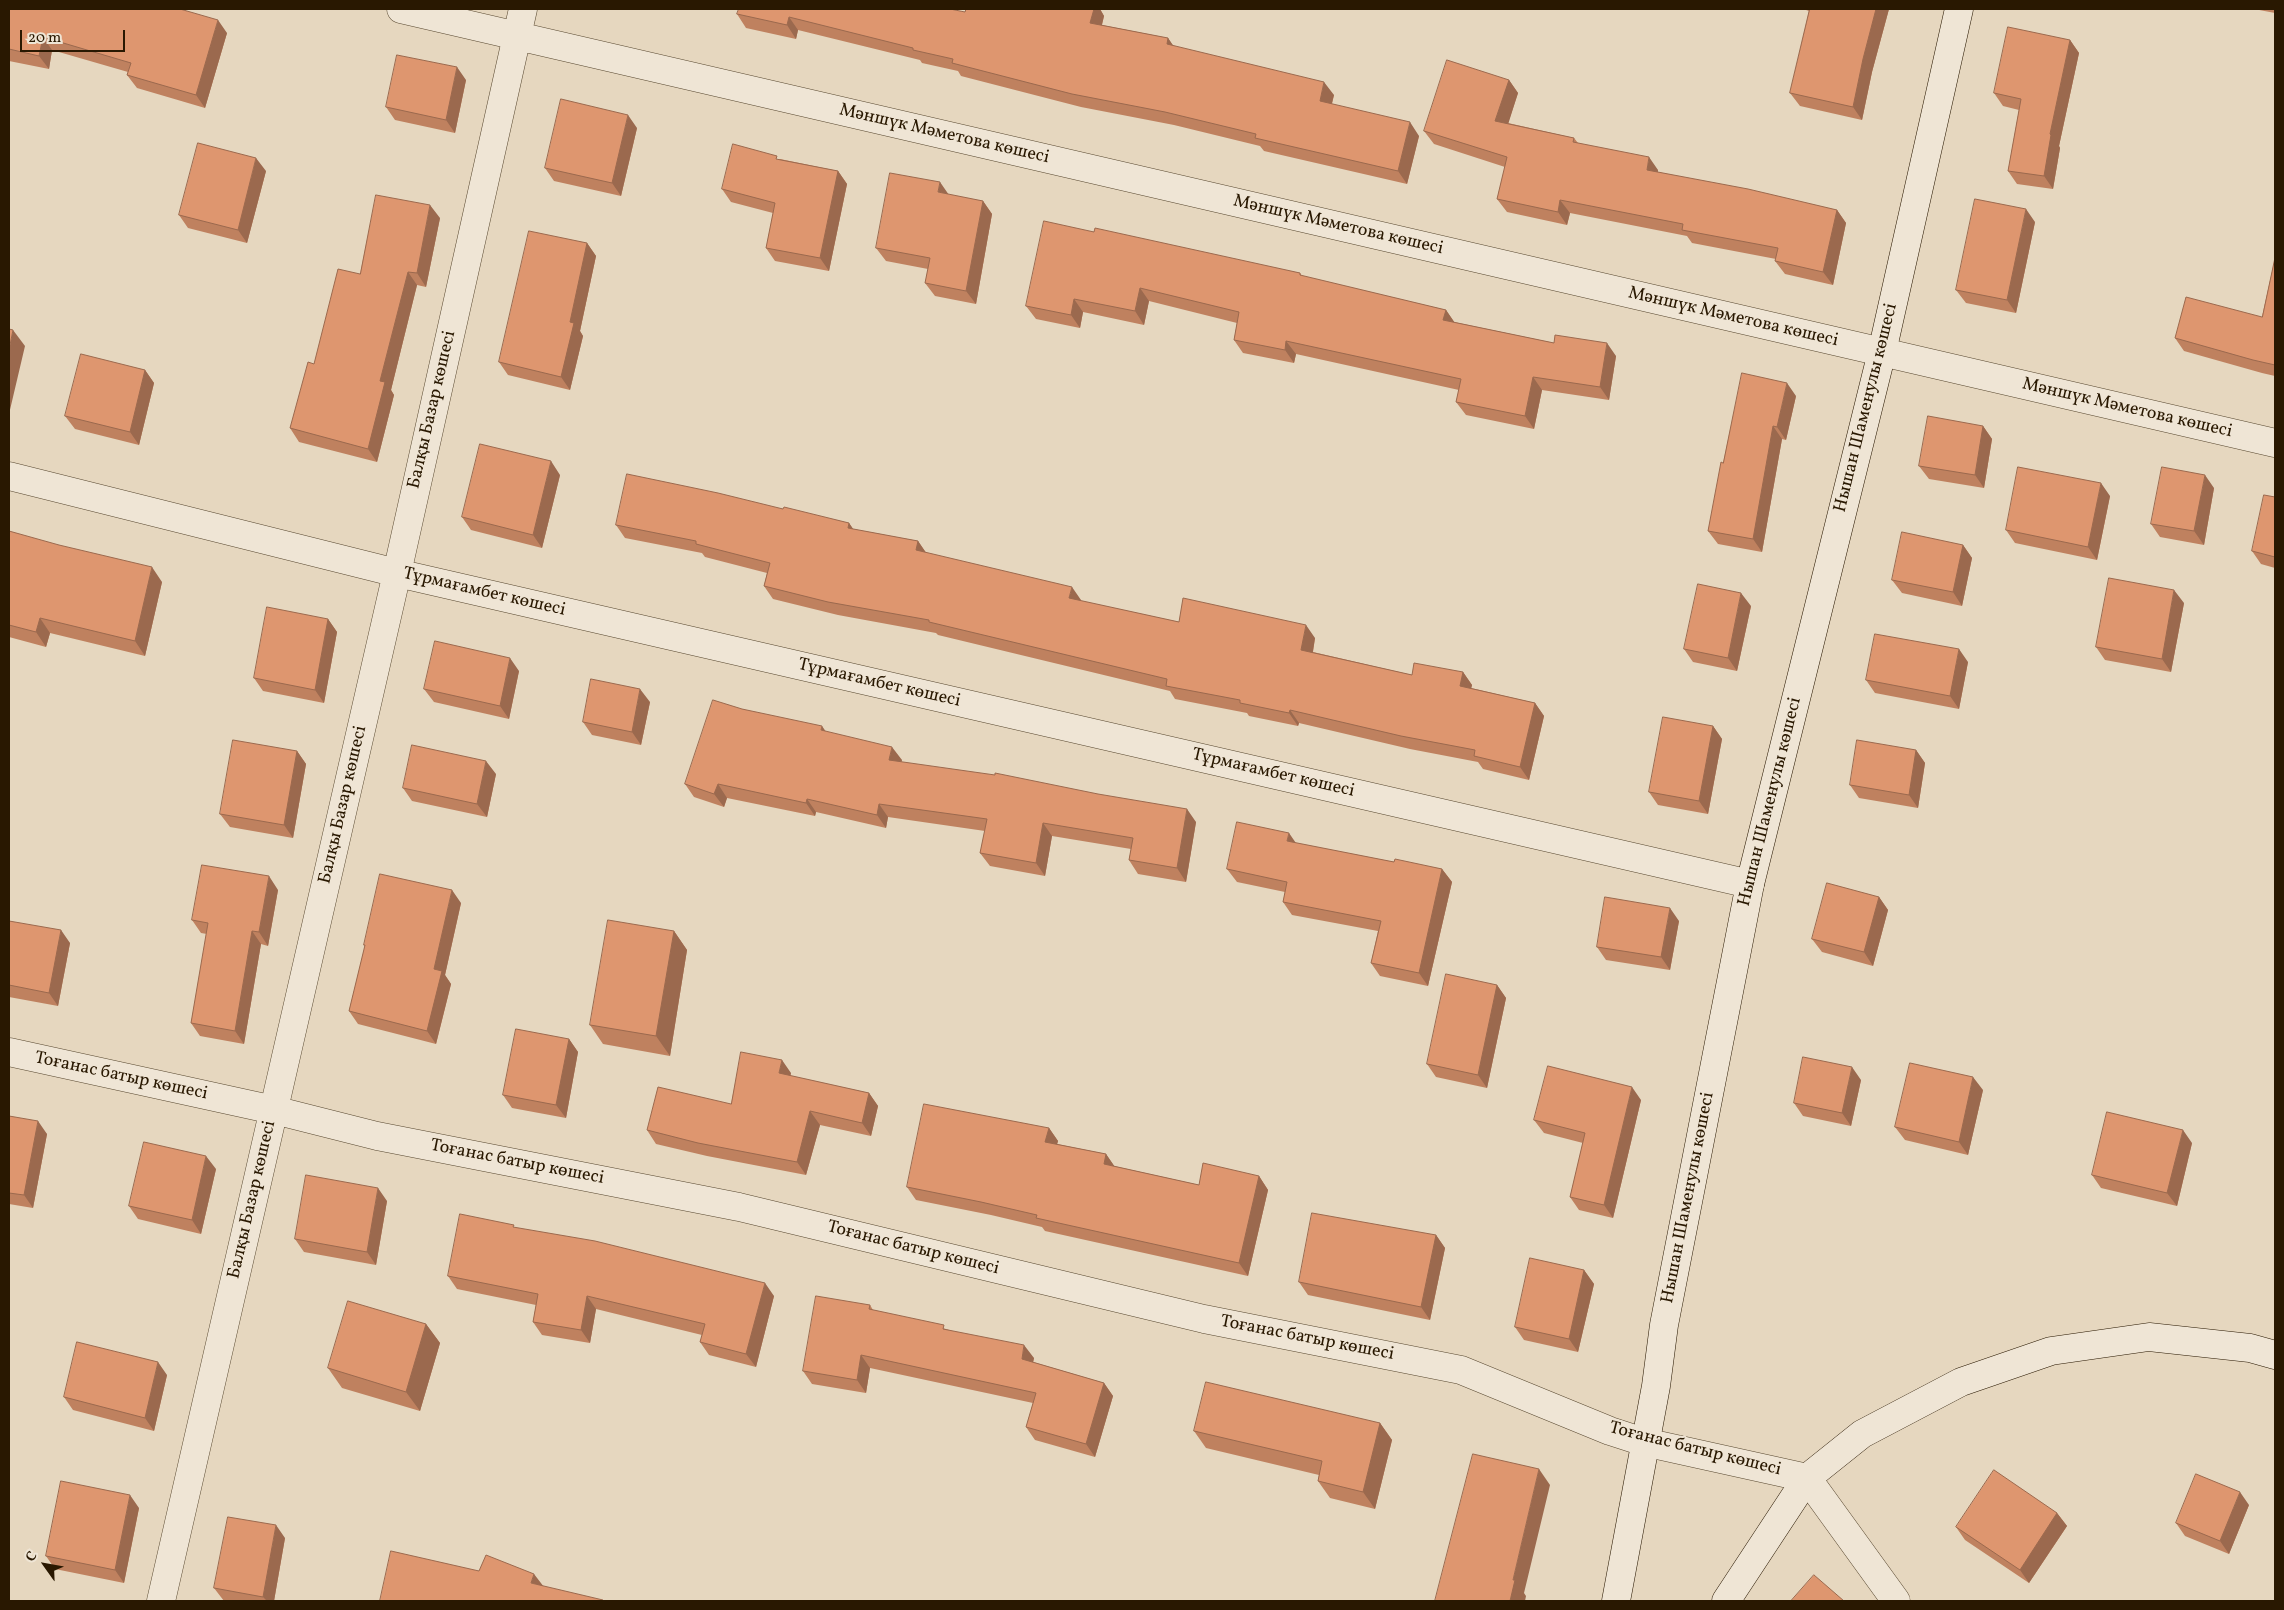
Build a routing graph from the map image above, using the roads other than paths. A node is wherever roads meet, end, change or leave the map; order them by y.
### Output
1 (401, 9) edge
2 (523, 9) edge
3 (1959, 9) edge
4 (517, 36) junction
5 (1882, 352) junction
6 (2275, 443) edge
7 (9, 476) edge
8 (397, 573) junction
9 (1750, 884) junction
10 (9, 1052) edge
11 (274, 1110) junction
12 (2275, 1355) edge
13 (1644, 1442) junction
14 (1807, 1478) junction
15 (161, 1601) edge
16 (1616, 1601) edge
17 (1726, 1601) edge
18 (1896, 1601) edge

1 - 4 street, Мәншүк Мәметова көшесі
2 - 4 street, Балқы Базар көшесі
3 - 5 street, Нышан Шаменулы көшесі
4 - 5 street, Мәншүк Мәметова көшесі
4 - 8 street, Балқы Базар көшесі
5 - 6 street, Мәншүк Мәметова көшесі
5 - 9 street, Нышан Шаменулы көшесі
7 - 8 street, Тұрмағамбет көшесі
8 - 9 street, Тұрмағамбет көшесі
8 - 11 street, Балқы Базар көшесі
9 - 13 street, Нышан Шаменулы көшесі
10 - 11 street, Тоғанас батыр көшесі
11 - 13 street, Тоғанас батыр көшесі
11 - 15 street, Балқы Базар көшесі
12 - 14 street
13 - 14 street, Тоғанас батыр көшесі
13 - 16 street, Нышан Шаменулы көшесі
14 - 17 street
14 - 18 street

